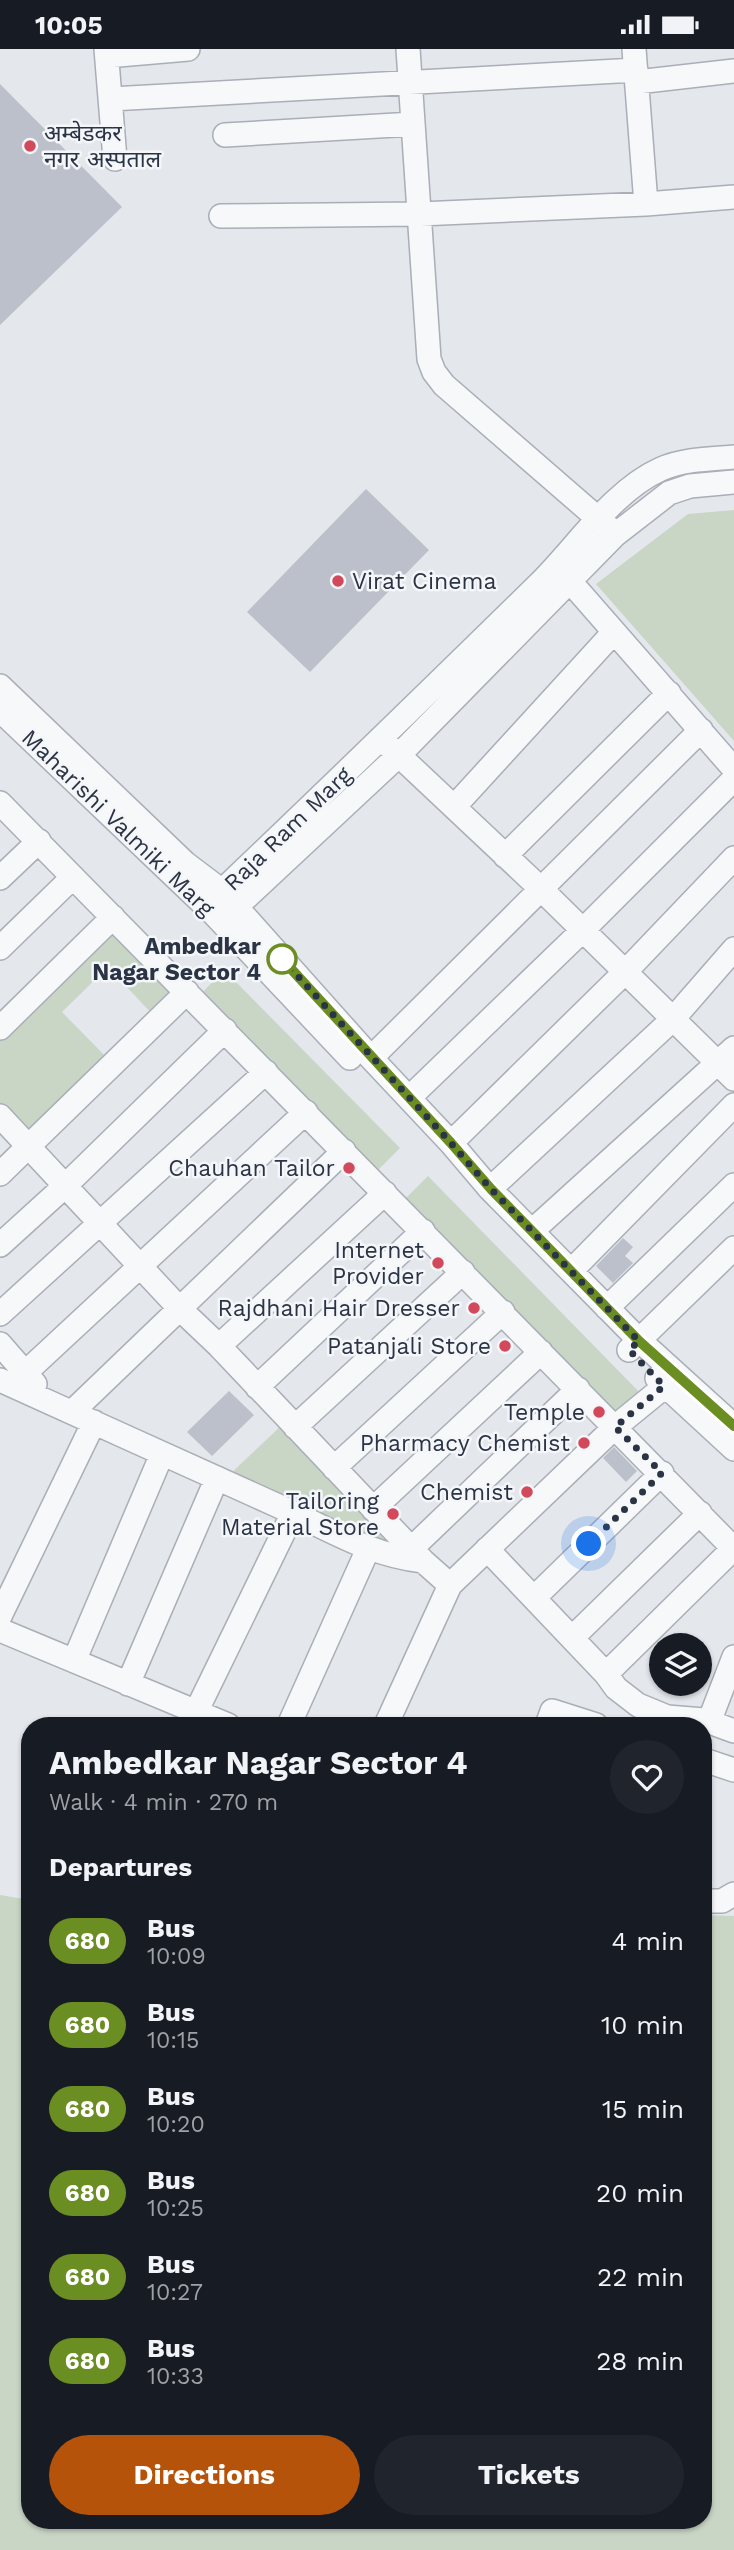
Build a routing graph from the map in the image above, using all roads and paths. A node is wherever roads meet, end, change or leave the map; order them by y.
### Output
1 (188, 49) edge
2 (408, 49) edge
3 (106, 53) edge
4 (635, 67) edge
5 (734, 71) edge
6 (411, 83) junction
7 (111, 99) junction
8 (414, 124) junction
9 (225, 135) dead end
10 (115, 159) dead end
11 (734, 197) edge
12 (646, 204) junction
13 (420, 214) junction
14 (221, 216) dead end
15 (734, 457) edge
16 (734, 482) edge
17 (599, 518) junction
18 (615, 535) junction
19 (564, 574) junction
20 (614, 632) junction
21 (0, 686) edge
22 (669, 694) junction
23 (0, 710) edge
24 (701, 730) junction
25 (381, 740) junction
26 (400, 754) junction
27 (734, 769) edge
28 (734, 779) edge
29 (0, 803) edge
30 (454, 807) junction
31 (38, 841) junction
32 (505, 856) junction
33 (734, 858) edge
34 (73, 877) junction
35 (0, 878) edge
36 (540, 888) junction
37 (229, 899) junction
38 (214, 914) junction
39 (113, 917) junction
40 (583, 930) junction
41 (0, 948) edge
42 (734, 949) edge
43 (625, 971) junction
44 (187, 992) junction
45 (673, 1019) junction
46 (0, 1028) edge
47 (225, 1030) junction
48 (371, 1058) junction
49 (729, 1064) edge
50 (266, 1072) junction
51 (409, 1098) junction
52 (734, 1105) edge
53 (306, 1112) junction
54 (0, 1116) edge
55 (451, 1143) junction
56 (29, 1147) junction
57 (344, 1151) junction
58 (0, 1174) edge
59 (734, 1185) edge
60 (65, 1186) junction
61 (491, 1189) junction
62 (385, 1193) junction
63 (99, 1224) junction
64 (423, 1231) junction
65 (532, 1231) junction
66 (0, 1245) edge
67 (734, 1248) edge
68 (140, 1267) junction
69 (571, 1271) junction
70 (463, 1272) junction
71 (607, 1308) junction
72 (180, 1309) junction
73 (503, 1312) junction
74 (0, 1314) edge
75 (0, 1344) edge
76 (634, 1345) junction
77 (219, 1346) junction
78 (541, 1352) junction
79 (25, 1373) junction
80 (0, 1380) edge
81 (671, 1381) junction
82 (257, 1387) junction
83 (578, 1389) junction
84 (63, 1408) junction
85 (94, 1422) junction
86 (295, 1426) junction
87 (734, 1426) edge
88 (615, 1427) junction
89 (734, 1449) edge
90 (162, 1454) junction
91 (334, 1468) junction
92 (662, 1473) junction
93 (217, 1478) junction
94 (373, 1509) junction
95 (293, 1513) junction
96 (700, 1513) junction
97 (734, 1548) edge
98 (368, 1549) junction
99 (487, 1549) junction
100 (417, 1555) junction
101 (450, 1585) junction
102 (535, 1597) junction
103 (0, 1616) edge
104 (0, 1630) edge
105 (572, 1638) junction
106 (734, 1657) edge
107 (74, 1661) junction
108 (606, 1674) junction
109 (128, 1684) junction
110 (197, 1712) junction
111 (209, 1717) edge
112 (293, 1717) edge
113 (390, 1717) edge
114 (550, 1717) edge
115 (571, 1717) edge
116 (667, 1717) edge
117 (711, 1717) edge
118 (712, 1723) edge
119 (734, 1731) edge
120 (712, 1766) edge
121 (734, 1770) edge
122 (734, 1894) edge
123 (712, 1901) edge

1 - 3 street
2 - 6 street
3 - 7 street
4 - 5 street
4 - 6 street
4 - 12 street
6 - 7 street
6 - 8 street
7 - 10 street
8 - 9 street
8 - 13 street
11 - 12 street
12 - 13 street
13 - 14 street
13 - 17 street
15 - 17 street, Raja Ram Marg
16 - 18 street, Raja Ram Marg
17 - 18 street
17 - 19 street, Raja Ram Marg
18 - 19 street, Raja Ram Marg
19 - 20 street
19 - 25 street, Raja Ram Marg
19 - 26 street, Raja Ram Marg
20 - 22 street
20 - 30 street
21 - 37 street, Maharishi Valmiki Marg
22 - 24 street
22 - 32 street
23 - 38 street, Maharishi Valmiki Marg
24 - 27 street
24 - 36 street
25 - 26 street
25 - 37 street, Raja Ram Marg
26 - 30 street
26 - 37 street, Raja Ram Marg
28 - 40 street
29 - 31 street
30 - 32 street
31 - 34 street
31 - 35 street
32 - 36 street
33 - 43 street
34 - 39 street
34 - 41 street
36 - 40 street
36 - 48 street
37 - 38 street, Raja Ram Marg
37 - 48 street, Maharishi Valmiki Marg
38 - 76 street, Maharishi Valmiki Marg
39 - 44 street
39 - 46 street
40 - 43 street
40 - 51 street
42 - 45 street
43 - 45 street
43 - 55 street
44 - 47 street
44 - 56 street
45 - 49 street
45 - 61 street
47 - 50 street
47 - 60 street
48 - 51 street, Maharishi Valmiki Marg
49 - 65 street
50 - 53 street
50 - 63 street
51 - 55 street, Maharishi Valmiki Marg
52 - 69 street
53 - 57 street
53 - 68 street
54 - 56 street
55 - 61 street, Maharishi Valmiki Marg
56 - 58 street
56 - 60 street
57 - 62 street
57 - 72 street
59 - 71 street
60 - 63 street
60 - 66 street
61 - 65 street, Maharishi Valmiki Marg
62 - 64 street
62 - 77 street
63 - 68 street
63 - 74 street
64 - 70 street
64 - 82 street
65 - 69 street, Maharishi Valmiki Marg
67 - 76 street
68 - 72 street
68 - 79 street
69 - 71 street, Maharishi Valmiki Marg
70 - 73 street
70 - 86 street
71 - 76 street, Maharishi Valmiki Marg
72 - 77 street
72 - 84 street
73 - 78 street
73 - 91 street
75 - 79 street
76 - 81 street, Maharishi Valmiki Marg
77 - 82 street
78 - 83 street
78 - 94 street
79 - 84 street
80 - 84 street
81 - 87 street, Maharishi Valmiki Marg
81 - 88 street
81 - 89 street, Maharishi Valmiki Marg
82 - 86 street
83 - 88 street
83 - 100 street
84 - 85 street
85 - 90 street
85 - 103 street
86 - 91 street
88 - 92 street
88 - 99 street
90 - 93 street
90 - 107 street
91 - 94 street
92 - 96 street
92 - 102 street
93 - 95 street
93 - 109 street
94 - 100 street
95 - 98 street
95 - 110 street
96 - 97 street
96 - 105 street
97 - 108 street
98 - 100 street
98 - 112 street
99 - 101 street
99 - 102 street
100 - 101 street
101 - 113 street
102 - 105 street
104 - 107 street
105 - 108 street
106 - 117 street
107 - 109 street
108 - 116 street
109 - 110 street
110 - 111 street
114 - 115 street
118 - 119 street
120 - 121 street
122 - 123 street

